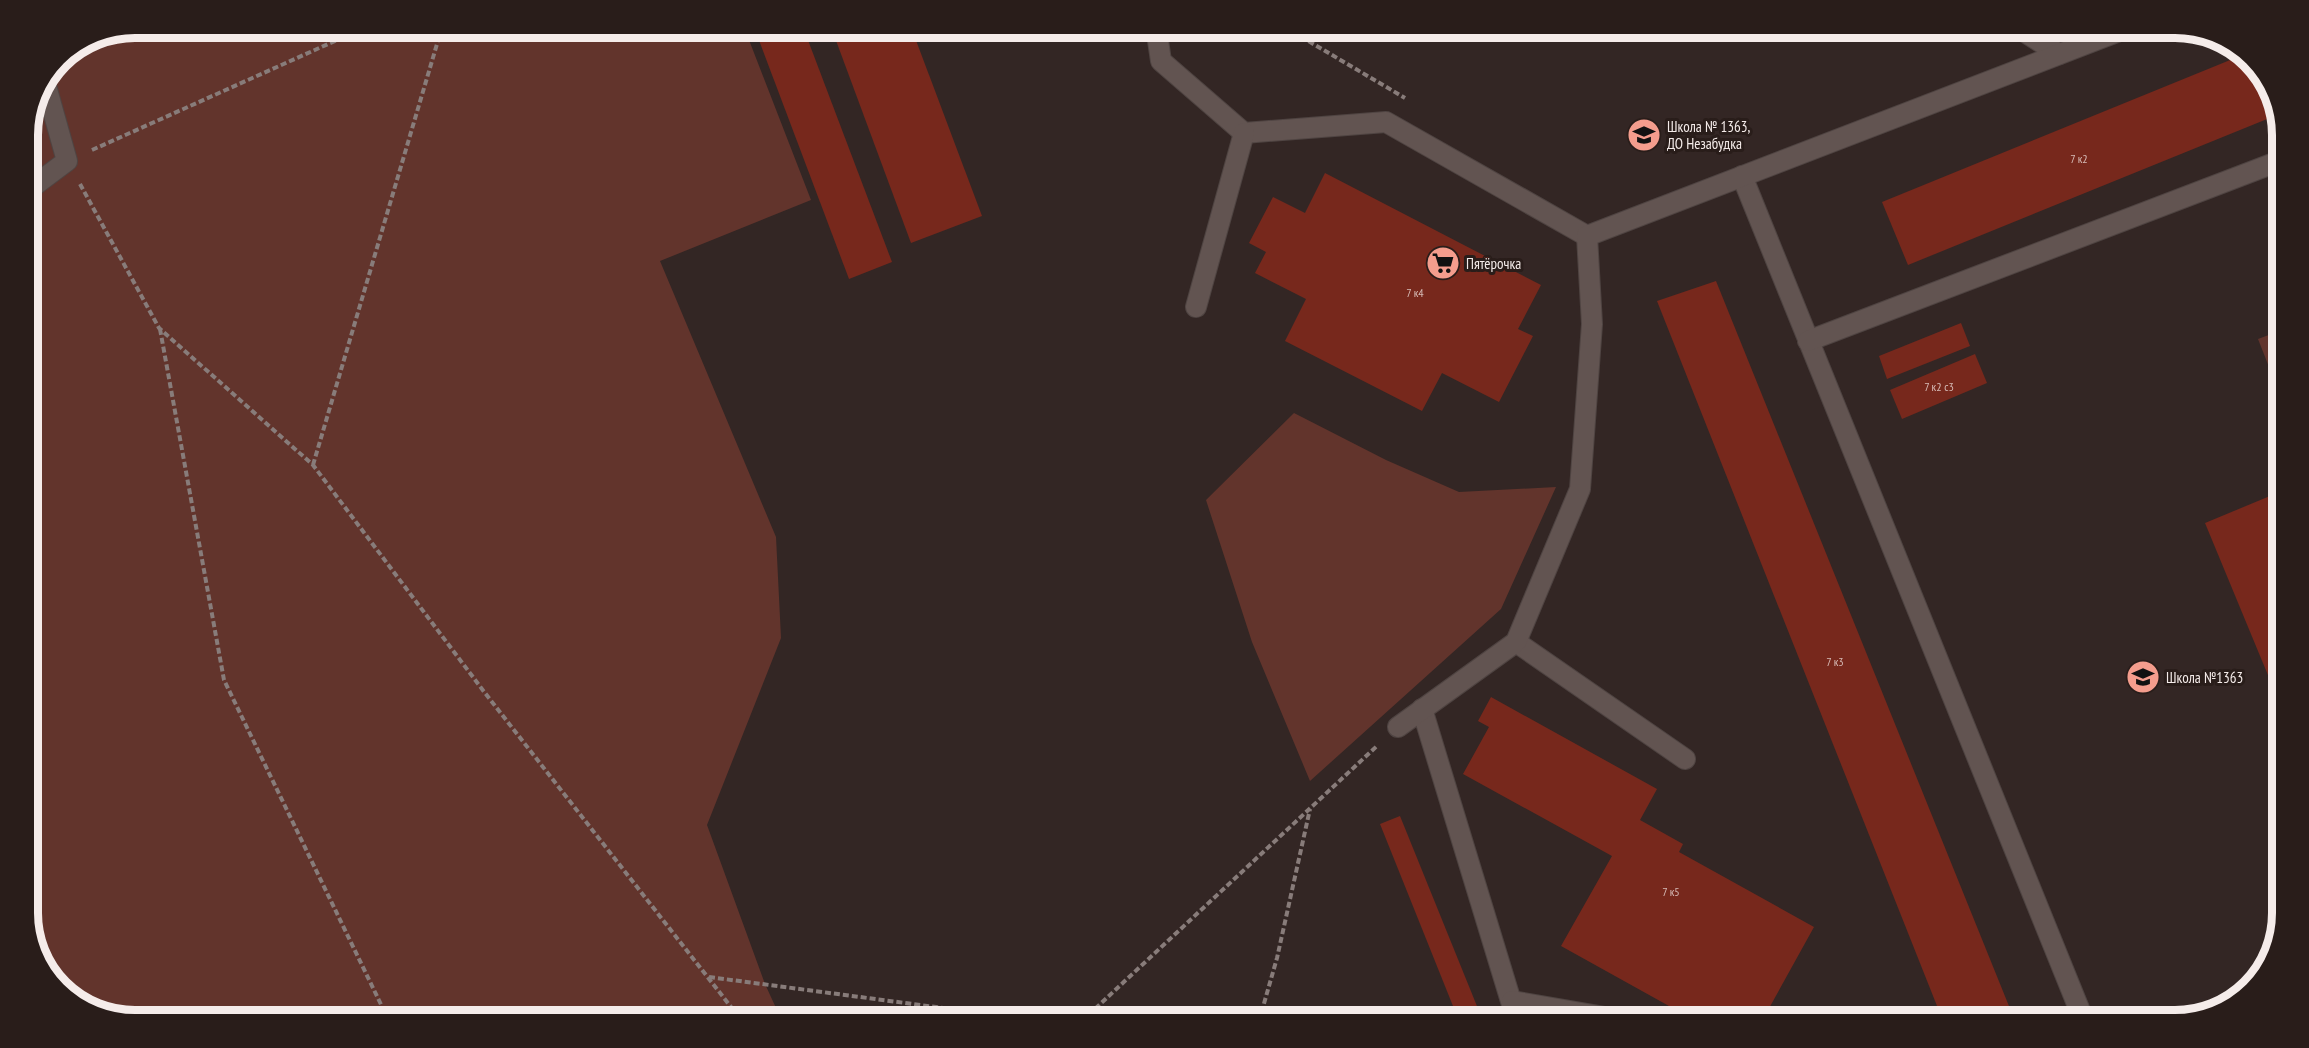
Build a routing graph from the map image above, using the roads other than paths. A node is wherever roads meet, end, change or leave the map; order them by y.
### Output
1 (1158, 38) edge
2 (2034, 38) edge
3 (2101, 38) edge
4 (2059, 54) junction
5 (48, 92) edge
6 (1244, 133) junction
7 (2271, 164) edge
8 (1742, 176) junction
9 (38, 183) edge
10 (1587, 236) junction
11 (1196, 307) dead end
12 (1808, 341) junction
13 (1516, 642) junction
14 (1422, 709) junction
15 (1398, 727) road end
16 (1685, 759) dead end
17 (1512, 1002) junction
18 (1514, 1010) edge
19 (1561, 1010) edge
20 (2080, 1010) edge

1 - 6 lane
2 - 4 lane
3 - 4 lane
4 - 8 lane
5 - 9 lane
6 - 10 lane
6 - 11 lane
7 - 12 lane
8 - 10 lane
8 - 12 lane
10 - 13 lane
12 - 20 lane
13 - 14 lane
13 - 16 lane
14 - 15 lane
14 - 17 lane
17 - 18 lane
17 - 19 lane

